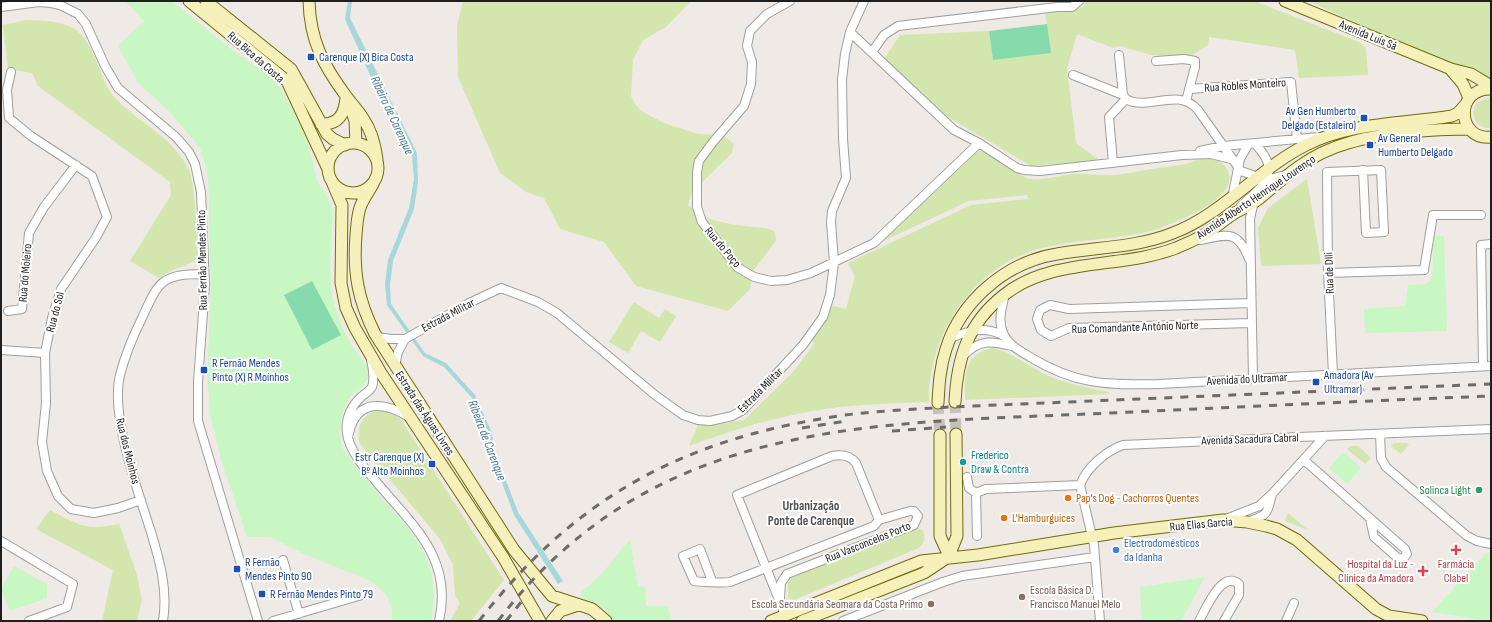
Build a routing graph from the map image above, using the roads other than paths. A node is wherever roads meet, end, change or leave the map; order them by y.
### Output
1 (189, 1) edge
2 (206, 1) edge
3 (309, 1) edge
4 (790, 1) edge
5 (864, 1) edge
6 (1079, 1) edge
7 (1284, 1) edge
8 (1, 7) edge
9 (850, 32) junction
10 (872, 52) junction
11 (1119, 55) dead end
12 (1156, 61) dead end
13 (1451, 69) junction
14 (11, 72) dead end
15 (1073, 75) dead end
16 (1491, 88) edge
17 (1189, 89) junction
18 (346, 95) junction
19 (1125, 97) junction
20 (1186, 101) junction
21 (1467, 101) junction
22 (321, 124) junction
23 (1470, 129) junction
24 (1326, 136) junction
25 (1491, 137) edge
26 (1297, 138) junction
27 (356, 143) junction
28 (979, 143) junction
29 (344, 144) junction
30 (1252, 144) junction
31 (1223, 146) junction
32 (1182, 155) junction
33 (1231, 158) junction
34 (378, 160) junction
35 (1113, 163) junction
36 (76, 165) junction
37 (1238, 168) junction
38 (328, 169) junction
39 (1363, 170) junction
40 (1288, 174) junction
41 (1265, 176) junction
42 (333, 184) junction
43 (373, 184) junction
44 (1232, 198) junction
45 (1254, 202) junction
46 (1232, 215) junction
47 (1481, 215) dead end
48 (1190, 242) junction
49 (1491, 244) edge
50 (834, 263) junction
51 (1251, 264) junction
52 (1328, 273) junction
53 (204, 274) junction
54 (1005, 294) junction
55 (1252, 303) junction
56 (8, 311) dead end
57 (1252, 323) junction
58 (973, 330) junction
59 (1004, 336) junction
60 (377, 337) junction
61 (950, 338) junction
62 (405, 339) junction
63 (1012, 346) junction
64 (1, 350) edge
65 (45, 353) junction
66 (370, 356) junction
67 (960, 358) junction
68 (395, 366) junction
69 (1487, 366) edge
70 (1333, 374) junction
71 (1253, 379) junction
72 (955, 402) tunnel mouth
73 (938, 403) tunnel mouth
74 (411, 418) junction
75 (1491, 429) edge
76 (940, 434) tunnel mouth
77 (956, 434) tunnel mouth
78 (1380, 434) junction
79 (1324, 436) junction
80 (348, 437) junction
81 (1304, 438) junction
82 (1312, 451) junction
83 (1304, 460) junction
84 (967, 478) dead end
85 (1080, 485) junction
86 (976, 493) junction
87 (1272, 494) junction
88 (141, 500) junction
89 (1259, 506) junction
90 (1268, 511) junction
91 (1370, 518) junction
92 (879, 520) junction
93 (1224, 520) junction
94 (1254, 522) junction
95 (1270, 527) junction
96 (977, 536) dead end
97 (1091, 537) junction
98 (1, 542) edge
99 (1491, 544) edge
100 (949, 556) junction
101 (1095, 557) junction
102 (282, 560) dead end
103 (767, 569) junction
104 (712, 581) dead end
105 (362, 595) dead end
106 (779, 600) junction
107 (1294, 603) dead end
108 (578, 604) junction
109 (299, 614) junction
110 (783, 618) edge
111 (1383, 618) edge
112 (29, 621) edge
113 (163, 621) edge
114 (258, 621) edge
115 (273, 621) edge
116 (439, 621) edge
117 (540, 621) edge
118 (552, 621) edge
119 (606, 621) edge
120 (772, 621) edge
121 (802, 621) edge
122 (843, 621) edge
123 (1100, 621) edge
124 (1199, 621) edge
125 (1224, 621) edge
126 (1286, 621) edge
127 (1422, 621) edge

1 - 38 street, Rua Bica da Costa
2 - 22 street, Rua Bica da Costa
3 - 18 street
4 - 50 street, Rua do Poço
5 - 9 street, Estrada Militar
6 - 10 street
7 - 13 street, Avenida Luís Sá
8 - 53 street, Rua Fernão Mendes Pinto
9 - 10 street
9 - 50 street, Estrada Militar
10 - 28 street
11 - 19 street
12 - 17 street
13 - 16 street, Avenida Luís Sá
13 - 21 street, Avenida Luís Sá
14 - 36 street, Rua do Sol
15 - 19 street
16 - 21 street, Avenida Alberto Henrique Lourenço
17 - 20 street
17 - 26 street, Rua Robles Monteiro
18 - 22 street
18 - 27 street
18 - 34 street
19 - 20 street
19 - 35 street
20 - 31 street
21 - 23 street
21 - 24 street, Avenida Alberto Henrique Lourenço
22 - 29 street, Rua Bica da Costa
23 - 25 street
23 - 40 street, Avenida Alberto Henrique Lourenço
24 - 26 street
24 - 41 street, Avenida Alberto Henrique Lourenço
26 - 30 street
27 - 29 street
27 - 34 street
28 - 35 street
28 - 50 street, Rua do Poço
29 - 38 street
30 - 31 street
30 - 37 street
30 - 41 street
31 - 32 street
31 - 33 street
32 - 33 street
32 - 35 street
33 - 37 street
34 - 43 street
36 - 56 street, Rua do Moleiro
36 - 65 street, Rua do Sol
37 - 41 street
37 - 44 street
38 - 42 street
39 - 39 street
39 - 52 street, Rua de DIli
40 - 41 street
40 - 45 street, Avenida Alberto Henrique Lourenço
41 - 44 street, Avenida Alberto Henrique Lourenço
41 - 46 street
42 - 43 street
42 - 66 street, Estrada das Águas Livres
43 - 60 street, Estrada das Águas Livres
44 - 61 street, Avenida Alberto Henrique Lourenço
45 - 46 street, Avenida Alberto Henrique Lourenço
45 - 51 street
46 - 48 street, Avenida Alberto Henrique Lourenço
47 - 52 street
48 - 51 street
48 - 54 street, Avenida Alberto Henrique Lourenço
49 - 69 street
50 - 62 street, Estrada Militar
51 - 55 street
52 - 70 street, Rua de DIli
53 - 88 street, Rua dos Moinhos
53 - 114 street, Rua Fernão Mendes Pinto
54 - 58 street, Avenida Alberto Henrique Lourenço
54 - 59 street, Avenida do Ultramar
55 - 57 street
55 - 57 street, Rua Comandante António Norte
57 - 71 street
58 - 59 street
58 - 61 street
58 - 67 street, Avenida Alberto Henrique Lourenço
59 - 63 street, Avenida do Ultramar
60 - 62 street
60 - 68 street, Estrada das Águas Livres
61 - 73 street, Avenida Alberto Henrique Lourenço
62 - 68 street
63 - 67 street, Avenida do Ultramar
63 - 71 street, Avenida do Ultramar
64 - 65 street
65 - 88 street, Rua do Sol
66 - 74 street, Estrada das Águas Livres
66 - 80 street
67 - 72 street, Avenida Alberto Henrique Lourenço
68 - 108 street, Estrada das Águas Livres
69 - 70 street, Avenida do Ultramar
70 - 71 street, Avenida do Ultramar
74 - 80 street
74 - 117 street, Estrada das Águas Livres
75 - 78 street, Avenida Sacadura Cabral
76 - 100 street
77 - 100 street
78 - 79 street, Avenida Sacadura Cabral
78 - 99 street
79 - 81 street, Avenida Sacadura Cabral
79 - 82 street
80 - 116 street
81 - 82 street
81 - 85 street, Avenida Sacadura Cabral
82 - 83 street
83 - 87 street
83 - 91 street
84 - 86 street
85 - 86 street
85 - 97 street
86 - 96 street
87 - 89 street
87 - 90 street
88 - 113 street, Rua dos Moinhos
89 - 93 street
89 - 94 street
90 - 94 street
90 - 95 street
91 - 91 street
92 - 103 street, Rua Vasconcelos Porto
92 - 103 street
92 - 106 street, Rua Vasconcelos Porto
93 - 94 street, Rua Elias Garcia
93 - 97 street, Rua Elias Garcia
94 - 95 street, Rua Elias Garcia
95 - 111 street, Rua Elias Garcia
97 - 100 street, Rua Elias Garcia
97 - 101 street
98 - 112 street
100 - 110 street, Rua Elias Garcia
100 - 121 street
101 - 122 street
101 - 123 street
102 - 109 street
103 - 104 street, Rua Vasconcelos Porto
103 - 106 street
105 - 109 street
106 - 110 street
107 - 126 street
108 - 118 street
108 - 119 street, Estrada das Águas Livres
109 - 115 street
110 - 120 street, Rua Elias Garcia
111 - 127 street, Rua Elias Garcia
124 - 125 street

